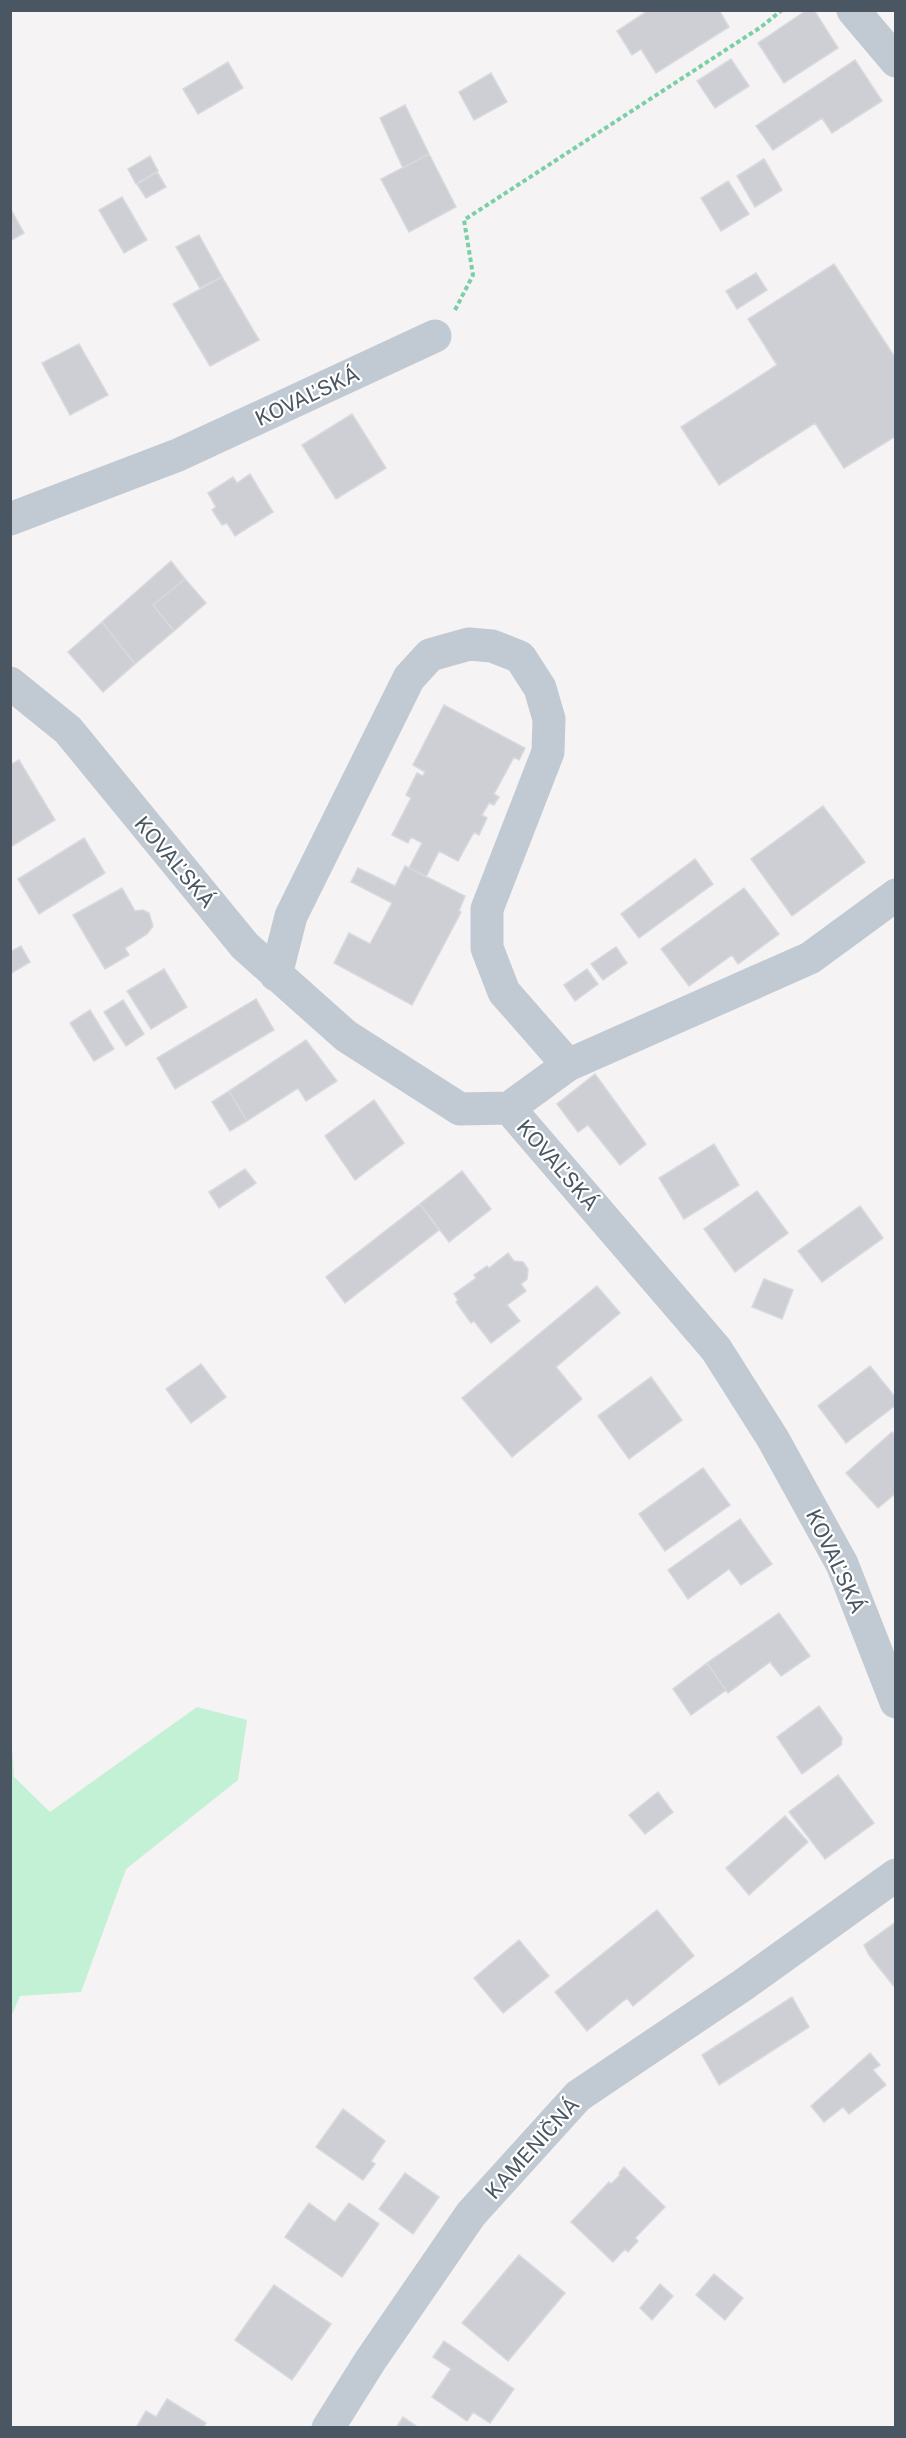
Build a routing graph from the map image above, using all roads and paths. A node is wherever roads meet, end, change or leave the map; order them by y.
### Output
1 (783, 10) edge
2 (853, 10) edge
3 (896, 61) edge
4 (435, 336) joint
5 (10, 519) edge
6 (10, 683) edge
7 (896, 895) edge
8 (276, 975) junction
9 (568, 1065) junction
10 (509, 1108) junction
11 (896, 1702) edge
12 (896, 1875) edge
13 (328, 2427) edge

1 - 4 path
2 - 3 street
4 - 5 street, KOVAĽSKÁ
6 - 8 street, KOVAĽSKÁ
7 - 9 street
8 - 9 street
8 - 10 street, KOVAĽSKÁ
9 - 10 street
10 - 11 street, KOVAĽSKÁ
12 - 13 street, KAMENIČNÁ

